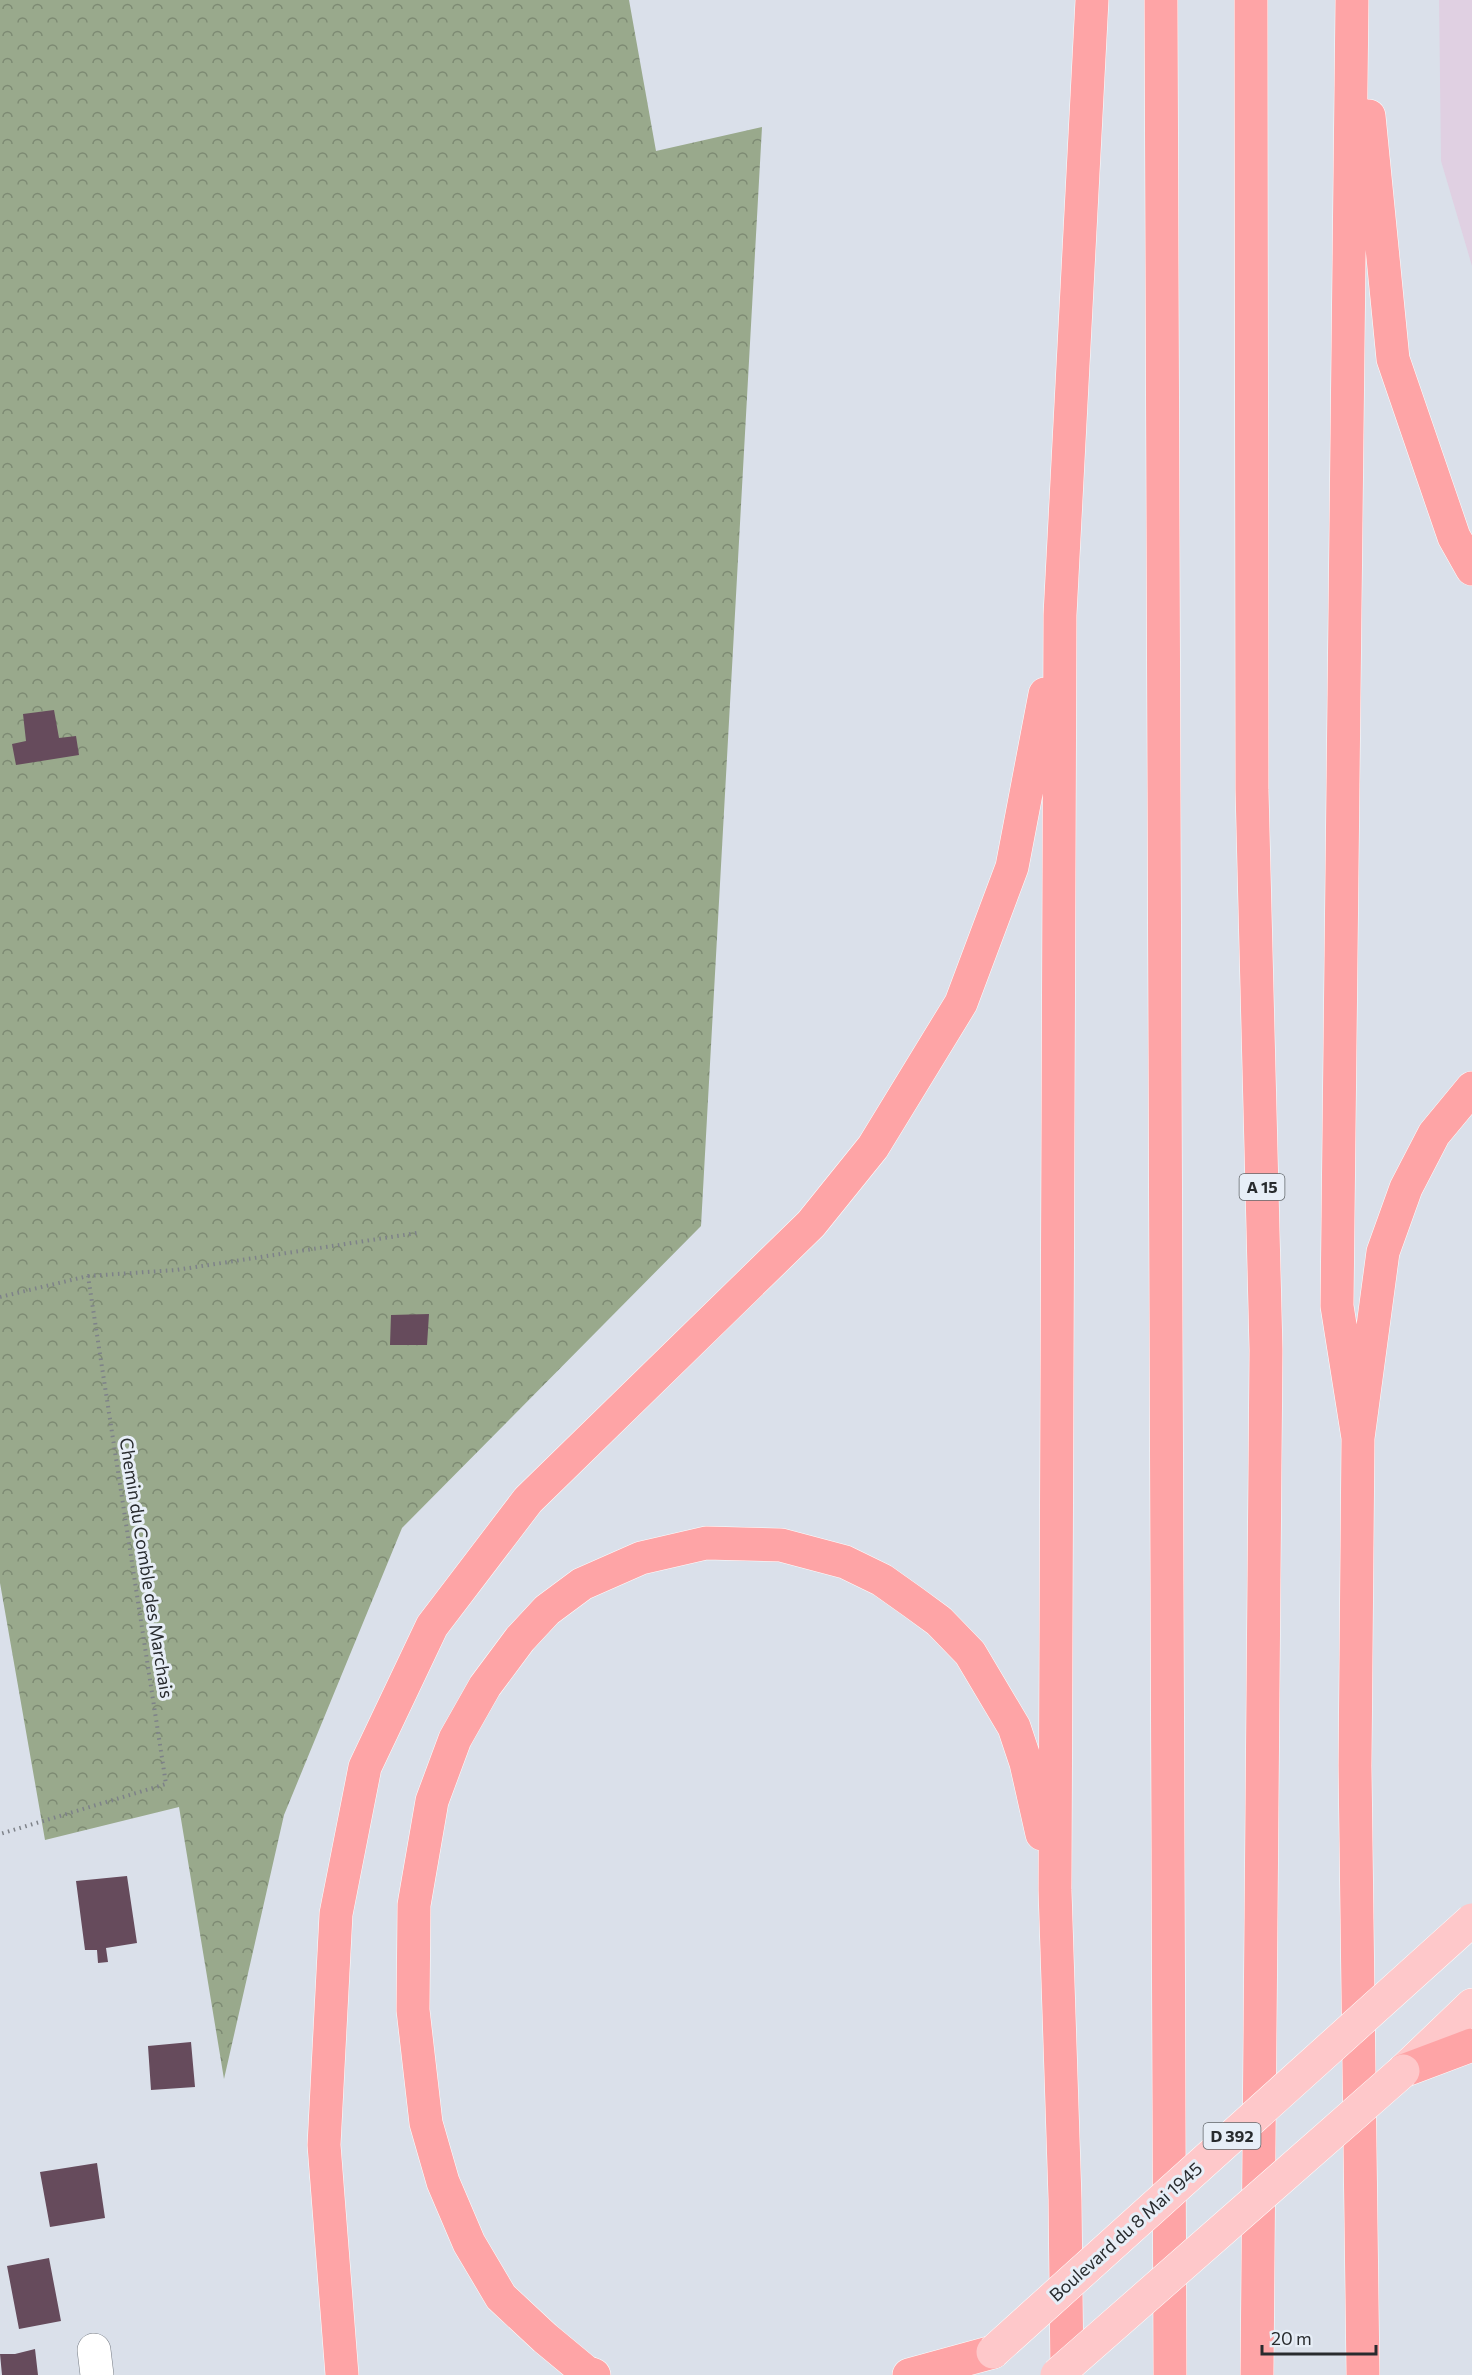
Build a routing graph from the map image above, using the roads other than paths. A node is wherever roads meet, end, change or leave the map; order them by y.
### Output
1 (1092, 0) edge
2 (1161, 0) edge
3 (1251, 0) edge
4 (1352, 0) edge
5 (1357, 0) edge
6 (1472, 569) edge
7 (1060, 615) junction
8 (1472, 1088) edge
9 (1358, 1438) junction
10 (1055, 1890) junction
11 (1472, 1920) edge
12 (1472, 2005) edge
13 (1472, 2045) edge
14 (1403, 2071) junction
15 (993, 2352) junction
16 (342, 2375) edge
17 (594, 2375) edge
18 (909, 2375) edge
19 (967, 2375) edge
20 (1057, 2375) edge
21 (1067, 2375) edge
22 (1170, 2375) edge
23 (1257, 2375) edge
24 (1363, 2375) edge

1 - 7 highway
2 - 22 highway
3 - 23 highway, A 15
4 - 9 highway
5 - 6 highway
7 - 10 highway
7 - 16 highway
8 - 9 highway
9 - 24 highway
10 - 17 highway
10 - 21 highway
11 - 15 main road, Boulevard du 8 Mai 1945 / D 392, bridge
12 - 14 main road
13 - 14 highway
14 - 20 main road, bridge
15 - 18 highway
15 - 19 main road, Boulevard du 8 Mai 1945 / D 392

